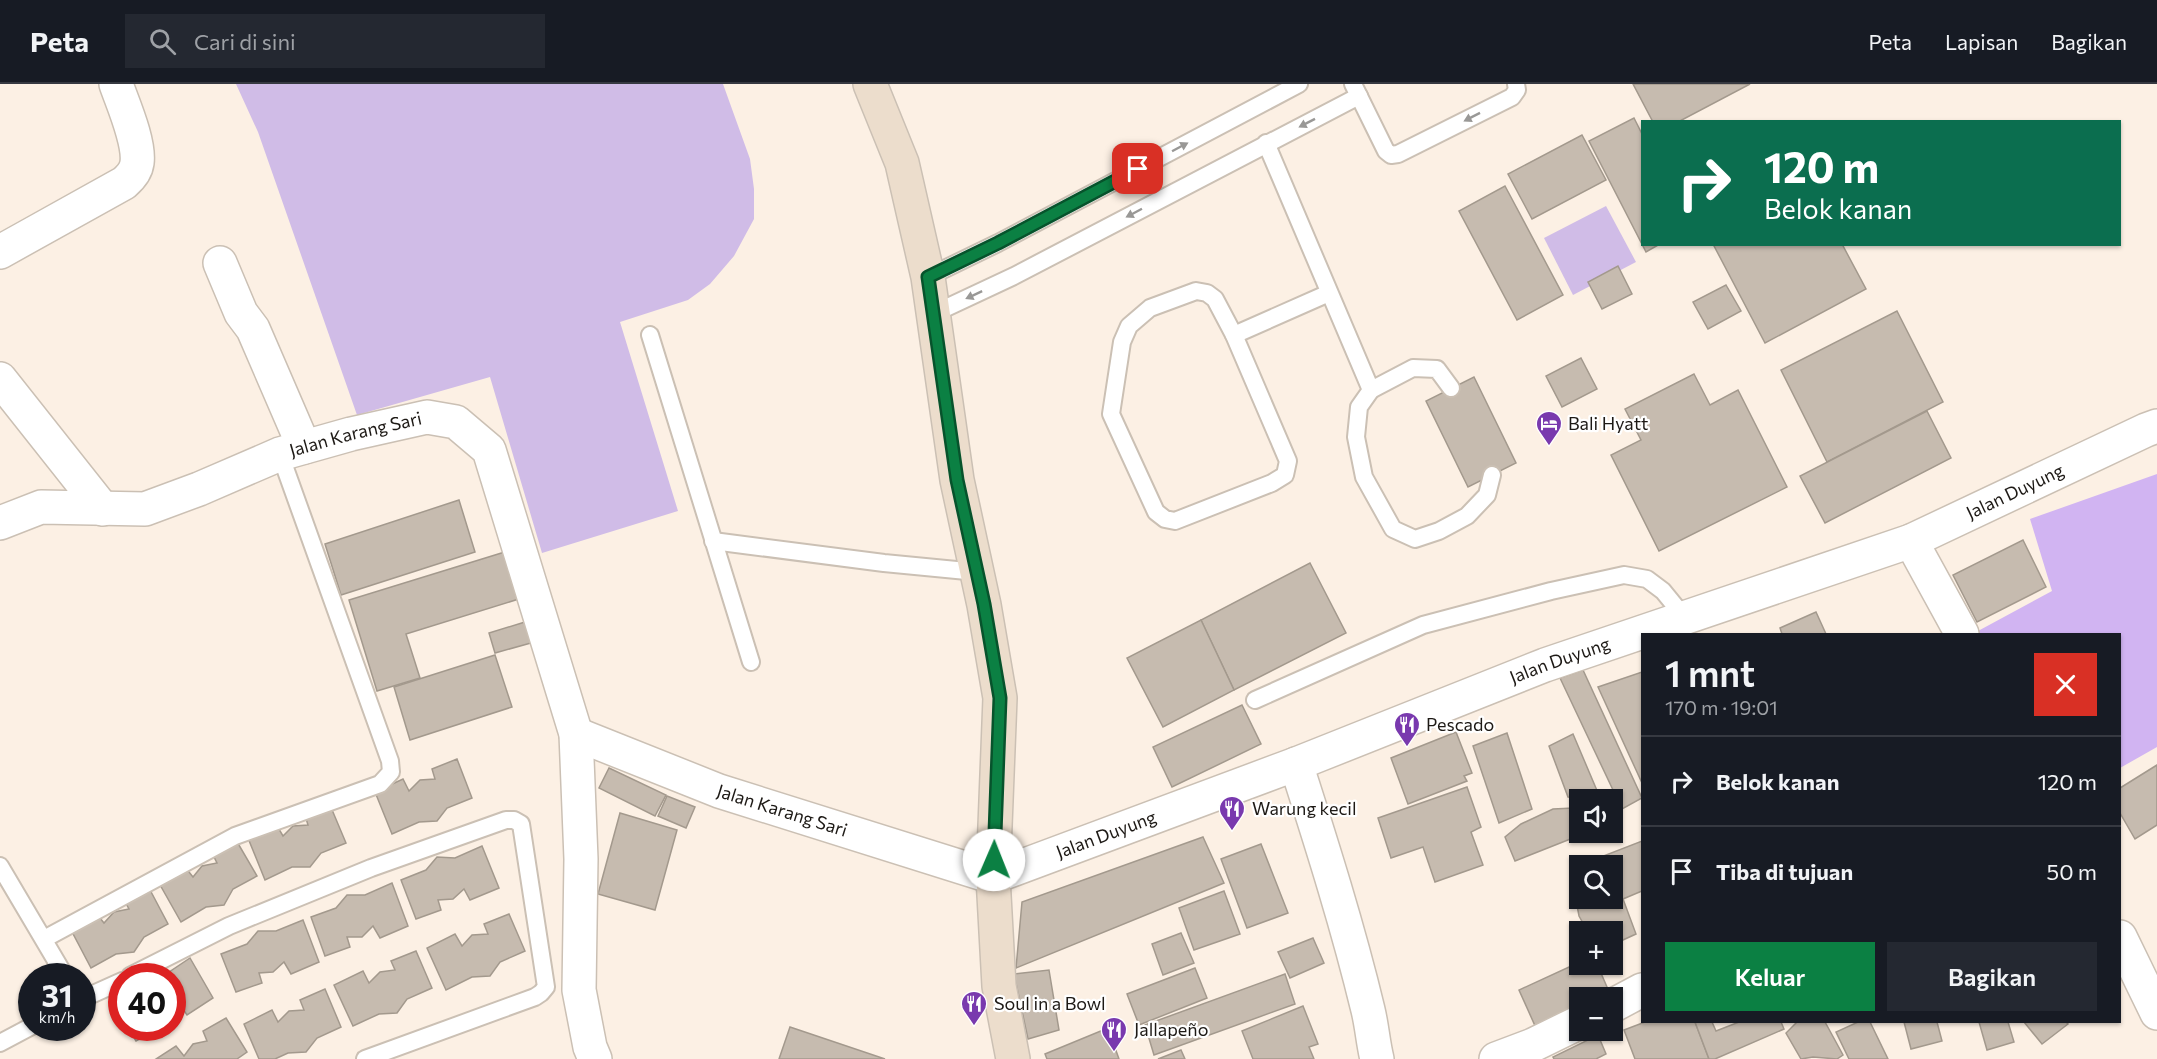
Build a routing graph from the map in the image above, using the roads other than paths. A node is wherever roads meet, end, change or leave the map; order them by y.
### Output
1 (116, 84) edge
2 (870, 84) edge
3 (1299, 84) edge
4 (1516, 84) edge
5 (1356, 90) edge
6 (1266, 143) junction
7 (0, 252) edge
8 (220, 263) dead end
9 (928, 277) junction
10 (1329, 293) junction
11 (933, 314) junction
12 (650, 335) dead end
13 (1234, 335) junction
14 (0, 379) edge
15 (1451, 388) dead end
16 (1371, 390) junction
17 (2157, 426) edge
18 (292, 451) junction
19 (1492, 475) dead end
20 (103, 509) junction
21 (0, 523) edge
22 (713, 541) junction
23 (1911, 541) junction
24 (977, 572) junction
25 (1685, 618) junction
26 (1961, 633) edge
27 (751, 662) dead end
28 (1255, 700) dead end
29 (576, 734) junction
30 (1296, 764) junction
31 (0, 866) edge
32 (993, 877) junction
33 (44, 939) junction
34 (2121, 939) edge
35 (58, 963) edge
36 (156, 963) edge
37 (1641, 991) edge
38 (1623, 1000) edge
39 (2157, 1013) edge
40 (1569, 1028) edge
41 (18, 1033) edge
42 (0, 1043) edge
43 (365, 1059) edge
44 (595, 1059) edge
45 (1013, 1059) edge
46 (1377, 1059) edge
47 (1496, 1059) edge

1 - 7 street
2 - 9 street
9 -> 3 lane
4 -> 5 lane
5 -> 6 lane
6 - 10 lane
6 -> 11 lane
8 - 18 street
9 - 11 street
10 - 13 lane
10 - 16 lane
11 - 24 street
12 - 22 lane
13 - 13 lane
14 - 20 street
15 - 16 lane
16 - 19 lane
17 - 23 street, Jalan Duyung
18 - 20 street, Jalan Karang Sari
18 - 29 street, Jalan Karang Sari
18 - 33 lane
20 - 21 street, Jalan Karang Sari
22 - 24 lane
22 - 27 lane
23 - 25 street, Jalan Duyung
23 - 26 street
24 - 32 street
25 - 28 lane
25 - 30 street, Jalan Duyung
29 - 32 street, Jalan Karang Sari
29 - 44 street, Jalan Karang Sari
30 - 32 street, Jalan Duyung
30 - 46 street
31 - 33 lane
32 - 45 street
33 - 35 lane
34 - 39 street
36 - 43 lane
37 - 38 street
40 - 47 street
41 - 42 lane

